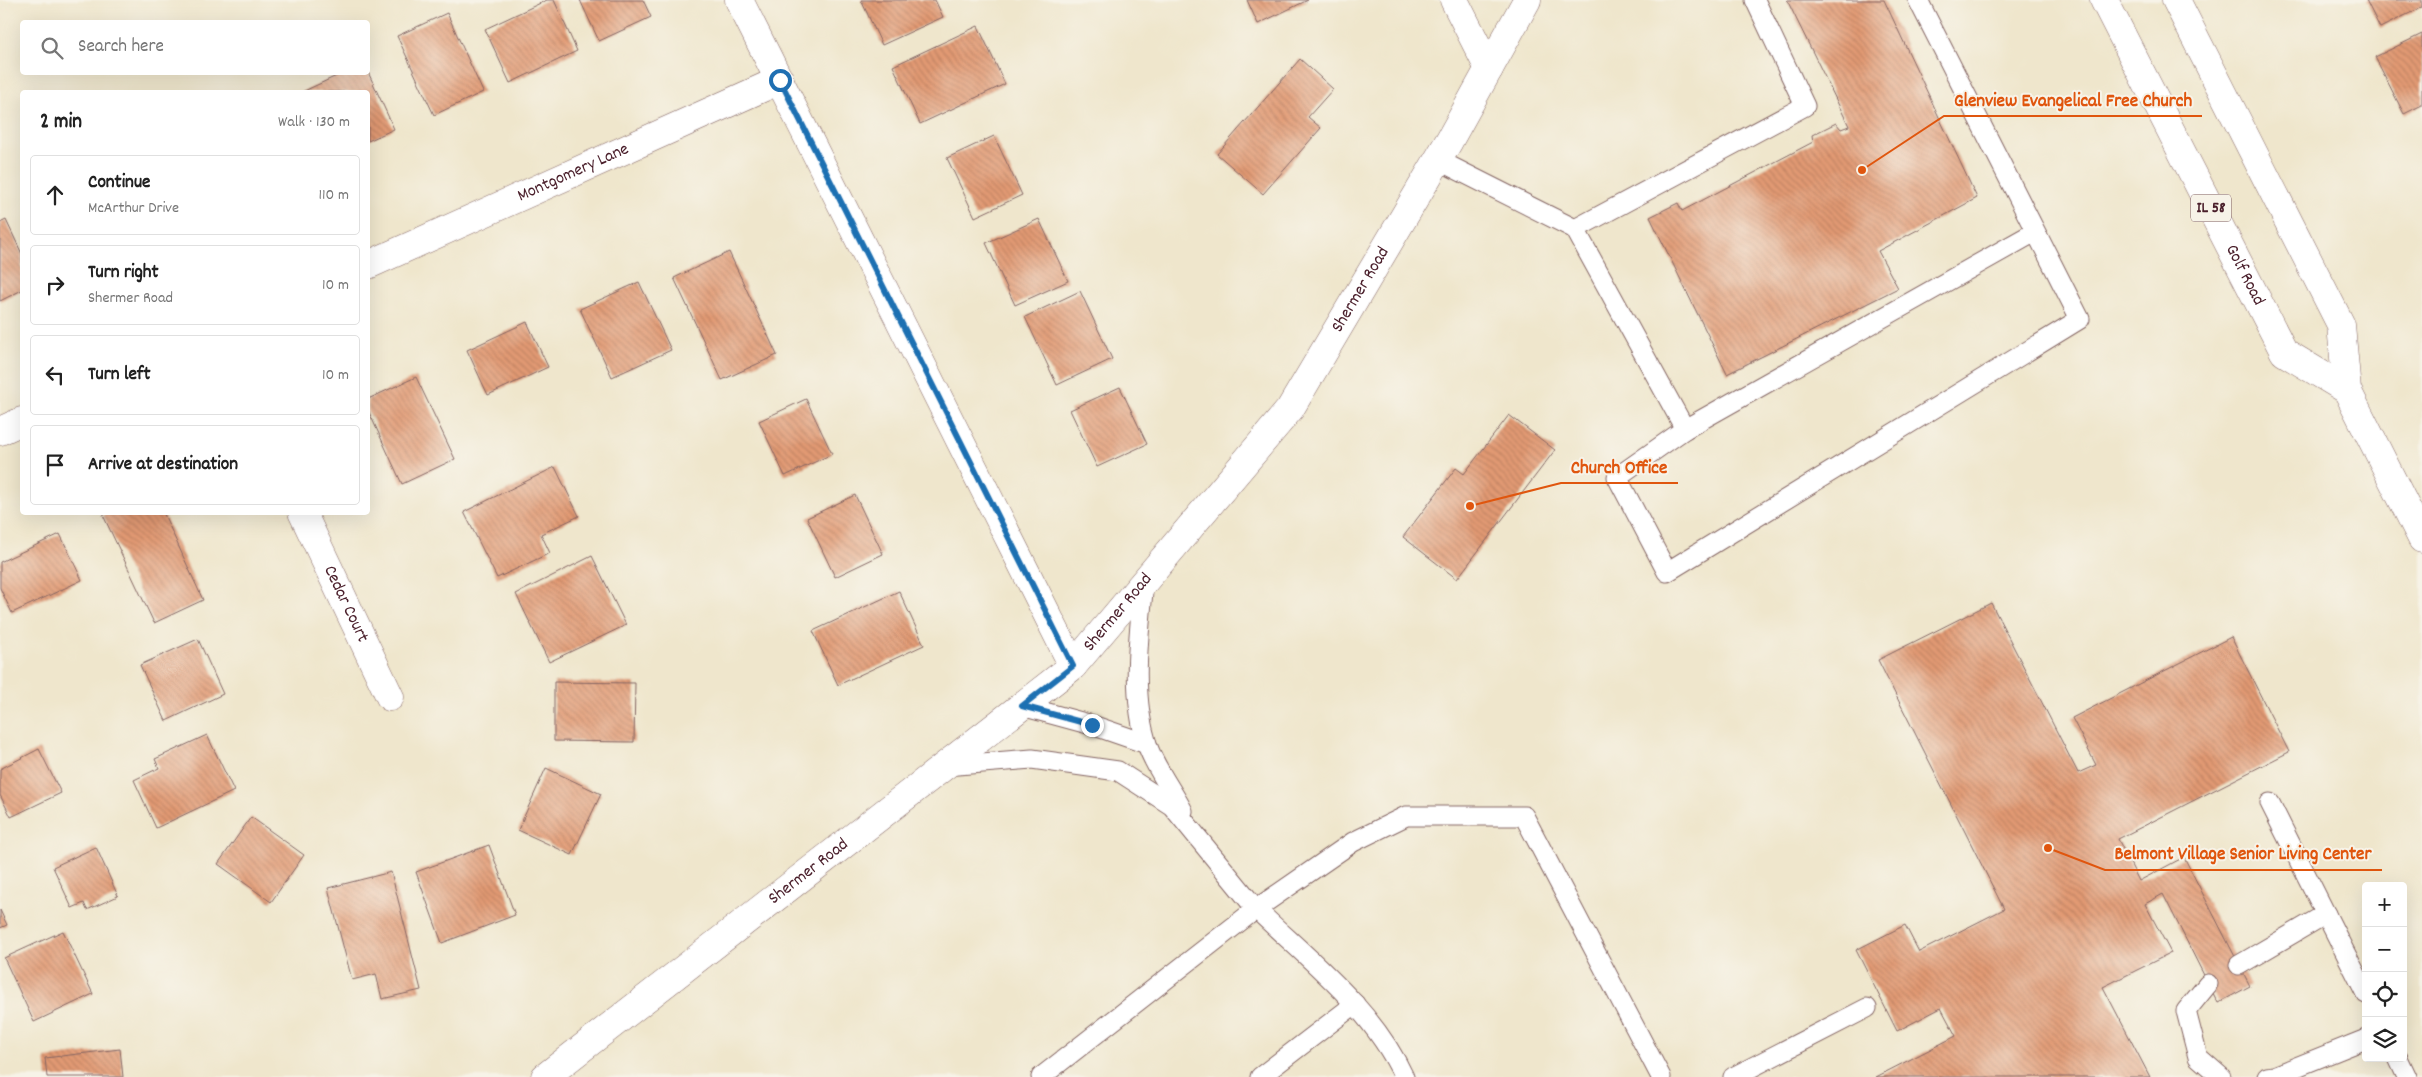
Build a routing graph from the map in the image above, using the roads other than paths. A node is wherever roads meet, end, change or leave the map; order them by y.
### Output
1 (740, 0) edge
2 (1454, 0) edge
3 (1527, 0) edge
4 (1755, 0) edge
5 (1918, 0) edge
6 (2104, 0) edge
7 (2176, 0) edge
8 (1489, 69) junction
9 (780, 80) junction
10 (1438, 160) junction
11 (1575, 229) junction
12 (2035, 232) junction
13 (370, 265) edge
14 (2346, 390) junction
15 (20, 422) edge
16 (1685, 429) junction
17 (0, 431) edge
18 (303, 515) edge
19 (2422, 539) edge
20 (1144, 582) junction
21 (1073, 666) junction
22 (390, 697) dead end
23 (1022, 706) junction
24 (1147, 744) junction
25 (945, 766) junction
26 (2270, 803) dead end
27 (1199, 838) junction
28 (1256, 909) junction
29 (2326, 914) junction
30 (2239, 965) dead end
31 (2208, 984) dead end
32 (2362, 986) edge
33 (1355, 1004) junction
34 (1867, 1008) dead end
35 (2362, 1041) edge
36 (2400, 1062) edge
37 (2422, 1074) edge
38 (545, 1077) edge
39 (1041, 1077) edge
40 (1260, 1077) edge
41 (1404, 1077) edge
42 (1661, 1077) edge
43 (1733, 1077) edge
44 (2221, 1077) edge
45 (2267, 1077) edge
46 (2407, 1077) edge
47 (2416, 1077) edge

1 - 9 main road
2 - 8 main road
3 - 8 main road, Shermer Road
4 - 11 lane
5 - 12 lane
6 - 14 main road, Golf Road / IL 58
7 - 14 main road
8 - 10 main road, Shermer Road
9 - 13 main road, Montgomery Lane
9 - 21 main road
10 - 11 lane
10 - 20 main road, Shermer Road
11 - 16 lane
12 - 16 lane
12 - 16 lane
14 - 19 main road
15 - 17 main road
18 - 22 main road, Cedar Court
20 - 21 main road, Shermer Road
20 - 24 lane
21 - 23 main road, Shermer Road
23 - 24 lane
23 - 25 main road, Shermer Road
24 - 27 lane
25 - 27 lane
25 - 38 main road, Shermer Road
26 - 29 lane
27 - 28 lane
28 - 33 lane
28 - 39 lane
28 - 42 lane
29 - 30 lane
29 - 32 lane
31 - 44 lane
33 - 40 lane
33 - 41 lane
34 - 43 lane
35 - 45 lane
36 - 46 lane
37 - 47 lane

